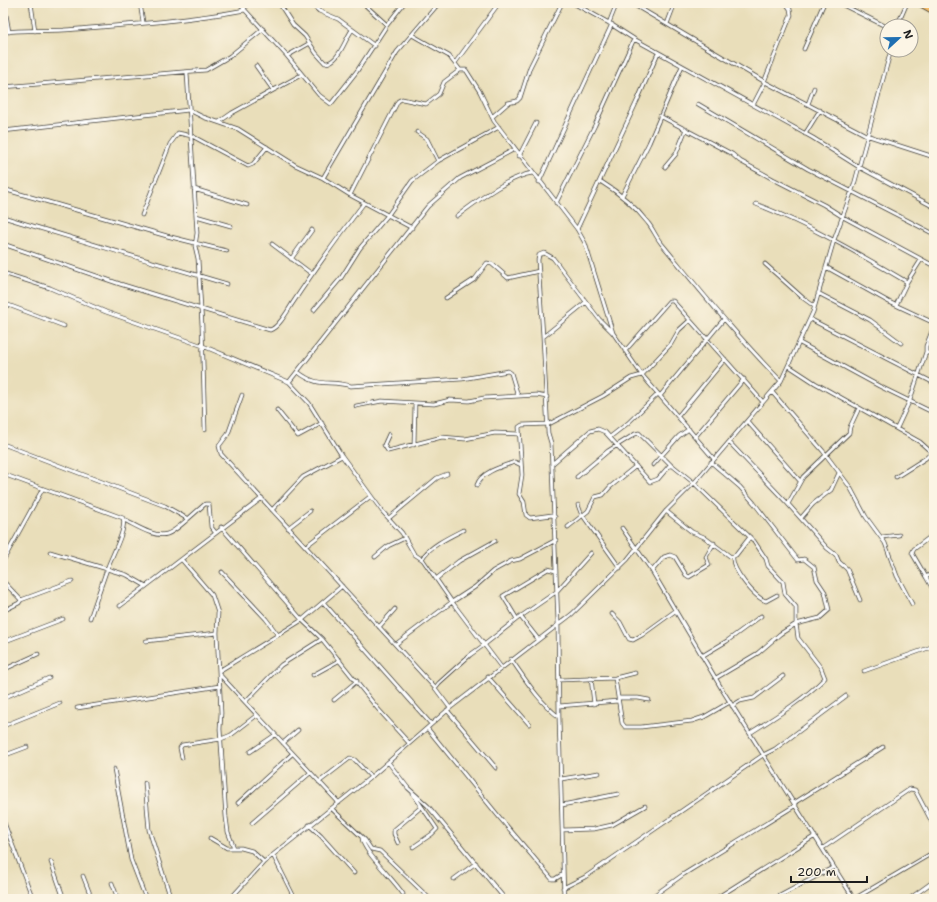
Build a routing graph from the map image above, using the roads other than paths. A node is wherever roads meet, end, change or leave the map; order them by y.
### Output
1 (4, 3) edge
2 (31, 3) edge
3 (140, 3) edge
4 (239, 3) edge
5 (251, 3) edge
6 (279, 3) edge
7 (310, 3) edge
8 (404, 3) edge
9 (439, 3) edge
10 (499, 3) edge
11 (562, 3) edge
12 (573, 3) edge
13 (617, 3) edge
14 (631, 3) edge
15 (675, 3) edge
16 (786, 3) edge
17 (824, 3) edge
18 (839, 3) edge
19 (907, 3) edge
20 (918, 3) edge
21 (931, 3) edge
22 (364, 4) edge
23 (934, 5) edge
24 (244, 9) junction
25 (934, 12) edge
26 (900, 18) edge
27 (143, 22) junction
28 (610, 23) junction
29 (879, 23) edge
30 (667, 24) junction
31 (388, 25) junction
32 (263, 29) junction
33 (352, 30) junction
34 (36, 31) junction
35 (3, 32) edge
36 (9, 32) junction
37 (412, 35) junction
38 (634, 39) junction
39 (310, 43) junction
40 (375, 46) junction
41 (804, 49) dead end
42 (658, 53) junction
43 (287, 56) junction
44 (889, 58) edge
45 (455, 63) junction
46 (256, 66) dead end
47 (682, 66) junction
48 (460, 70) junction
49 (187, 73) junction
50 (301, 75) junction
51 (764, 82) junction
52 (3, 87) edge
53 (814, 88) dead end
54 (273, 90) junction
55 (698, 104) dead end
56 (808, 104) junction
57 (753, 105) junction
58 (189, 110) junction
59 (820, 110) junction
60 (660, 116) junction
61 (492, 117) junction
62 (219, 122) junction
63 (536, 124) dead end
64 (499, 127) junction
65 (686, 129) junction
66 (3, 131) edge
67 (417, 132) dead end
68 (805, 134) junction
69 (866, 135) junction
70 (192, 136) junction
71 (267, 147) junction
72 (515, 149) junction
73 (519, 156) junction
74 (934, 157) edge
75 (438, 161) junction
76 (665, 167) dead end
77 (859, 168) junction
78 (533, 173) junction
79 (323, 178) junction
80 (600, 181) junction
81 (539, 182) junction
82 (3, 189) edge
83 (194, 190) junction
84 (851, 191) junction
85 (350, 195) junction
86 (622, 196) junction
87 (364, 203) junction
88 (556, 204) junction
89 (756, 204) dead end
90 (247, 205) dead end
91 (934, 206) edge
92 (142, 215) dead end
93 (388, 215) junction
94 (196, 216) junction
95 (457, 216) dead end
96 (3, 217) edge
97 (843, 217) junction
98 (231, 226) dead end
99 (412, 228) junction
100 (577, 229) junction
101 (312, 230) dead end
102 (934, 234) edge
103 (834, 240) junction
104 (195, 243) junction
105 (3, 244) edge
106 (272, 244) dead end
107 (227, 251) dead end
108 (291, 259) junction
109 (921, 260) junction
110 (765, 264) dead end
111 (934, 266) edge
112 (826, 267) junction
113 (539, 271) junction
114 (3, 273) edge
115 (312, 274) junction
116 (199, 276) junction
117 (907, 282) junction
118 (227, 284) dead end
119 (818, 293) junction
120 (446, 298) dead end
121 (586, 302) junction
122 (3, 303) edge
123 (896, 305) junction
124 (814, 306) junction
125 (201, 308) junction
126 (314, 310) dead end
127 (724, 319) junction
128 (810, 319) junction
129 (690, 320) junction
130 (934, 323) edge
131 (64, 326) dead end
132 (934, 326) edge
133 (613, 333) junction
134 (543, 337) junction
135 (708, 339) junction
136 (800, 343) junction
137 (901, 343) dead end
138 (203, 346) junction
139 (625, 352) junction
140 (926, 352) junction
141 (934, 356) edge
142 (725, 359) junction
143 (788, 366) junction
144 (298, 372) junction
145 (642, 374) junction
146 (917, 375) junction
147 (744, 379) junction
148 (781, 381) junction
149 (289, 382) junction
150 (934, 384) edge
151 (772, 392) junction
152 (242, 394) dead end
153 (659, 395) junction
154 (518, 396) junction
155 (547, 396) junction
156 (910, 400) junction
157 (763, 402) junction
158 (415, 403) junction
159 (356, 406) dead end
160 (859, 408) junction
161 (277, 410) dead end
162 (934, 413) edge
163 (678, 416) junction
164 (747, 421) junction
165 (322, 424) junction
166 (549, 424) junction
167 (897, 428) junction
168 (689, 429) junction
169 (205, 430) dead end
170 (389, 434) dead end
171 (520, 434) junction
172 (610, 437) junction
173 (695, 437) junction
174 (729, 442) junction
175 (3, 444) edge
176 (414, 445) junction
177 (618, 446) junction
178 (662, 455) junction
179 (342, 456) junction
180 (827, 456) junction
181 (714, 458) junction
182 (711, 462) junction
183 (552, 464) junction
184 (521, 465) junction
185 (653, 465) dead end
186 (671, 465) junction
187 (636, 466) junction
188 (839, 473) junction
189 (3, 474) edge
190 (447, 474) dead end
191 (577, 477) dead end
192 (896, 477) dead end
193 (800, 481) junction
194 (694, 483) junction
195 (477, 485) dead end
196 (42, 490) junction
197 (372, 496) junction
198 (262, 498) junction
199 (788, 504) junction
200 (578, 505) dead end
201 (272, 510) junction
202 (310, 511) dead end
203 (666, 512) junction
204 (583, 516) junction
205 (555, 517) junction
206 (389, 518) junction
207 (801, 518) junction
208 (188, 519) junction
209 (124, 520) junction
210 (221, 527) junction
211 (568, 527) dead end
212 (288, 528) junction
213 (622, 528) dead end
214 (463, 530) dead end
215 (215, 532) junction
216 (934, 534) edge
217 (899, 536) dead end
218 (750, 537) junction
219 (882, 537) junction
220 (405, 538) junction
221 (556, 540) junction
222 (495, 541) dead end
223 (714, 543) junction
224 (306, 546) junction
225 (637, 549) junction
226 (50, 552) dead end
227 (591, 553) dead end
228 (375, 557) dead end
229 (733, 557) junction
230 (422, 559) junction
231 (182, 560) junction
232 (3, 561) edge
233 (620, 568) junction
234 (108, 569) junction
235 (556, 570) junction
236 (652, 571) junction
237 (222, 572) dead end
238 (934, 572) edge
239 (926, 577) junction
240 (436, 579) junction
241 (3, 581) edge
242 (72, 581) dead end
243 (146, 586) junction
244 (342, 586) junction
245 (934, 591) edge
246 (556, 592) junction
247 (777, 595) dead end
248 (21, 600) junction
249 (860, 600) dead end
250 (324, 602) junction
251 (452, 602) junction
252 (912, 604) dead end
253 (120, 606) dead end
254 (394, 609) dead end
255 (675, 610) junction
256 (3, 611) edge
257 (612, 614) dead end
258 (520, 616) junction
259 (761, 616) dead end
260 (90, 618) dead end
261 (63, 619) dead end
262 (517, 619) junction
263 (302, 620) junction
264 (558, 623) junction
265 (796, 624) junction
266 (379, 627) junction
267 (217, 633) junction
268 (278, 635) junction
269 (322, 639) junction
270 (538, 639) junction
271 (146, 641) dead end
272 (3, 642) edge
273 (396, 644) junction
274 (484, 645) junction
275 (934, 646) edge
276 (38, 654) dead end
277 (702, 656) junction
278 (511, 659) junction
279 (340, 660) junction
280 (501, 667) junction
281 (3, 670) edge
282 (864, 671) dead end
283 (219, 673) junction
284 (635, 673) dead end
285 (312, 675) dead end
286 (783, 676) dead end
287 (488, 677) junction
288 (49, 678) dead end
289 (591, 678) junction
290 (615, 678) junction
291 (716, 678) junction
292 (559, 680) junction
293 (357, 681) junction
294 (220, 686) junction
295 (435, 688) junction
296 (846, 696) dead end
297 (3, 698) edge
298 (334, 700) dead end
299 (618, 700) junction
300 (649, 700) dead end
301 (245, 702) junction
302 (730, 702) junction
303 (60, 703) dead end
304 (594, 704) junction
305 (559, 706) junction
306 (732, 706) junction
307 (77, 708) dead end
308 (448, 709) junction
309 (257, 715) junction
310 (559, 717) junction
311 (431, 724) junction
312 (529, 724) dead end
313 (3, 726) edge
314 (427, 728) junction
315 (298, 730) dead end
316 (750, 733) junction
317 (275, 735) junction
318 (221, 739) junction
319 (283, 743) junction
320 (409, 743) junction
321 (27, 747) dead end
322 (884, 747) dead end
323 (250, 752) dead end
324 (292, 754) junction
325 (763, 755) junction
326 (3, 756) edge
327 (182, 758) dead end
328 (388, 762) junction
329 (496, 768) dead end
330 (114, 769) dead end
331 (310, 773) junction
332 (599, 773) dead end
333 (371, 777) junction
334 (561, 779) junction
335 (319, 782) junction
336 (145, 783) dead end
337 (412, 792) junction
338 (618, 794) dead end
339 (238, 803) dead end
340 (340, 803) junction
341 (420, 804) junction
342 (795, 804) junction
343 (562, 805) junction
344 (645, 806) dead end
345 (332, 809) junction
346 (3, 820) edge
347 (252, 823) dead end
348 (309, 826) junction
349 (934, 826) edge
350 (562, 830) junction
351 (815, 836) junction
352 (362, 837) junction
353 (210, 838) dead end
354 (398, 843) dead end
355 (413, 847) dead end
356 (234, 848) junction
357 (823, 848) junction
358 (934, 852) edge
359 (273, 856) junction
360 (51, 862) dead end
361 (264, 862) junction
362 (476, 863) junction
363 (834, 866) junction
364 (354, 873) dead end
365 (563, 874) junction
366 (83, 876) dead end
367 (454, 879) dead end
368 (934, 882) edge
369 (112, 883) dead end
370 (563, 888) junction
371 (403, 894) dead end
372 (564, 897) edge
373 (911, 898) edge
374 (33, 899) edge
375 (64, 899) edge
376 (92, 899) edge
377 (118, 899) edge
378 (146, 899) edge
379 (171, 899) edge
380 (230, 899) edge
381 (295, 899) edge
382 (430, 899) edge
383 (505, 899) edge
384 (558, 899) edge
385 (649, 899) edge
386 (715, 899) edge
387 (774, 899) edge

1 - 36 street
2 - 34 street
3 - 27 street
4 - 24 street
5 - 24 street
6 - 39 street
7 - 33 street
8 - 31 street
9 - 37 street
10 - 45 street
11 - 61 street
12 - 28 street
13 - 28 street
14 - 30 street
15 - 30 street
16 - 51 street
17 - 41 street
18 - 29 street
19 - 26 street
20 - 25 highway
21 - 23 highway
22 - 31 street
24 - 27 street
24 - 32 street
27 - 34 street
28 - 38 street
28 - 81 street
30 - 51 street
31 - 40 street
32 - 43 street
32 - 49 street
33 - 39 street
33 - 40 street
34 - 36 street
35 - 36 street
37 - 45 street
37 - 79 street
38 - 42 street
38 - 88 street
39 - 43 street
40 - 50 street
42 - 47 street
42 - 80 street
43 - 50 street
44 - 69 street
45 - 48 street
46 - 54 street
47 - 57 street
47 - 60 street
48 - 61 street
48 - 85 street
49 - 52 street
49 - 58 street
50 - 54 street
51 - 56 street
51 - 57 street
53 - 56 street
54 - 62 street
55 - 84 street
56 - 59 street
57 - 68 street
58 - 62 street
58 - 66 street
58 - 70 street
59 - 68 street
59 - 69 street
60 - 65 street
60 - 86 street
61 - 64 street
62 - 71 street
63 - 73 street
64 - 72 street
64 - 75 street
65 - 76 street
65 - 97 street
67 - 75 street
68 - 77 street
69 - 74 street
69 - 77 street
70 - 71 street
70 - 83 street
70 - 92 street
71 - 79 street
72 - 73 street
72 - 99 street
73 - 78 street
75 - 93 street
77 - 84 street
77 - 91 street
78 - 81 street
78 - 95 street
79 - 85 street
80 - 86 street
80 - 100 street
81 - 88 street
82 - 104 street
83 - 90 street
83 - 94 street
84 - 97 street
84 - 102 street
85 - 87 street
86 - 127 street
87 - 93 street
87 - 115 street
88 - 100 street
89 - 103 street
93 - 99 street
93 - 126 street
94 - 98 street
94 - 104 street
96 - 116 street
97 - 103 street
97 - 109 street
99 - 144 street
100 - 133 street
101 - 108 street
103 - 112 street
103 - 117 street
104 - 107 street
104 - 116 street
105 - 125 street
106 - 108 street
108 - 115 street
109 - 111 street
109 - 117 street
110 - 124 street
112 - 119 street
112 - 123 street
113 - 120 street
113 - 121 street
113 - 134 street
114 - 138 street
115 - 125 street
116 - 118 street
116 - 125 street
117 - 123 street
119 - 124 street
119 - 137 street
121 - 133 street
121 - 134 street
122 - 131 street
123 - 130 street
124 - 128 street
125 - 138 street
127 - 135 street
127 - 148 street
128 - 136 street
128 - 146 street
129 - 135 street
129 - 139 street
129 - 145 street
132 - 140 street
133 - 139 street
134 - 155 street
135 - 142 street
135 - 153 street
136 - 143 street
136 - 156 street
138 - 149 street
138 - 169 street
139 - 145 street
140 - 141 street
140 - 146 street
142 - 147 street
142 - 163 street
143 - 148 street
143 - 160 street
144 - 149 street
144 - 154 street
145 - 153 street
145 - 166 street
146 - 150 street
146 - 156 street
147 - 157 street
147 - 173 street
148 - 151 street
149 - 165 street
151 - 157 street
151 - 180 street
152 - 198 street
153 - 163 street
153 - 172 street
154 - 155 street
154 - 158 street
155 - 166 street
156 - 162 street
156 - 167 street
157 - 164 street
158 - 159 street
158 - 176 street
160 - 167 street
160 - 180 street
161 - 165 street
163 - 168 street
164 - 174 street
164 - 193 street
165 - 179 street
166 - 171 street
166 - 183 street
167 - 192 street
168 - 173 street
168 - 178 street
170 - 176 street
171 - 176 street
171 - 184 street
172 - 177 street
172 - 183 street
173 - 181 street
174 - 181 street
174 - 199 street
175 - 208 street
177 - 178 street
177 - 187 street
177 - 191 street
178 - 185 street
178 - 186 street
179 - 197 street
179 - 201 street
180 - 188 street
180 - 193 street
181 - 182 street
182 - 194 street
182 - 265 street
183 - 205 street
184 - 195 street
184 - 205 street
186 - 187 street
186 - 194 street
187 - 204 street
188 - 207 street
188 - 219 street
189 - 196 street
190 - 206 street
193 - 199 street
194 - 203 street
194 - 218 street
196 - 209 street
196 - 232 street
197 - 206 street
197 - 224 street
198 - 201 street
198 - 210 street
199 - 207 street
200 - 204 street
201 - 212 street
202 - 212 street
203 - 223 street
203 - 225 street
204 - 211 street
204 - 233 street
205 - 221 street
206 - 220 street
207 - 249 street
208 - 209 street
208 - 215 street
209 - 234 street
210 - 215 street
210 - 263 street
212 - 224 street
213 - 225 street
214 - 230 street
215 - 231 street
216 - 239 street
217 - 219 street
218 - 229 street
218 - 265 street
219 - 252 street
220 - 228 street
220 - 230 street
221 - 235 street
221 - 251 street
222 - 240 street
223 - 229 street
223 - 236 street
224 - 244 street
225 - 233 street
225 - 236 street
226 - 234 street
227 - 246 street
229 - 247 street
230 - 240 street
231 - 243 street
231 - 267 street
233 - 264 street
234 - 243 street
234 - 260 street
235 - 246 street
235 - 262 street
236 - 255 street
237 - 268 street
238 - 239 street
239 - 245 street
240 - 251 street
241 - 248 street
242 - 248 street
243 - 253 street
244 - 250 street
244 - 266 street
246 - 258 street
246 - 264 street
248 - 256 street
250 - 263 street
250 - 311 street
251 - 273 street
251 - 274 street
254 - 266 street
255 - 257 street
255 - 277 street
258 - 262 street
258 - 270 street
259 - 277 street
261 - 272 street
262 - 274 street
263 - 268 street
263 - 269 street
264 - 270 street
264 - 292 street
265 - 291 street
265 - 316 street
266 - 273 street
267 - 271 street
267 - 283 street
268 - 283 street
269 - 279 street
269 - 301 street
270 - 278 street
273 - 295 street
274 - 280 street
274 - 295 street
275 - 282 street
276 - 281 street
277 - 291 street
278 - 280 street
278 - 310 street
279 - 285 street
279 - 293 street
280 - 287 street
283 - 294 street
283 - 301 street
284 - 290 street
286 - 306 street
287 - 308 street
287 - 312 street
288 - 297 street
289 - 290 street
289 - 292 street
289 - 304 street
290 - 299 street
291 - 302 street
292 - 305 street
293 - 298 street
293 - 320 street
294 - 307 street
294 - 318 street
295 - 308 street
296 - 325 street
299 - 300 street
299 - 302 street
299 - 304 street
301 - 309 street
302 - 306 street
303 - 313 street
304 - 305 street
305 - 310 street
306 - 316 street
308 - 311 street
308 - 329 street
309 - 317 street
309 - 318 street
310 - 334 street
311 - 314 street
314 - 320 street
314 - 365 street
315 - 319 street
316 - 325 street
317 - 319 street
317 - 323 street
318 - 327 street
318 - 356 street
319 - 324 street
320 - 328 street
321 - 326 street
322 - 342 street
324 - 331 street
324 - 339 street
325 - 342 street
325 - 370 street
328 - 333 street
328 - 337 street
330 - 378 street
331 - 335 street
331 - 347 street
332 - 334 street
333 - 335 street
333 - 340 street
334 - 343 street
335 - 340 street
336 - 379 street
337 - 341 street
337 - 362 street
338 - 343 street
340 - 345 street
341 - 354 street
341 - 355 street
342 - 351 street
342 - 385 street
343 - 350 street
344 - 350 street
345 - 348 street
345 - 352 street
346 - 374 street
348 - 359 street
348 - 364 street
349 - 357 street
350 - 365 street
351 - 357 street
351 - 386 street
352 - 371 street
352 - 382 street
353 - 356 street
356 - 361 street
357 - 363 street
358 - 363 street
359 - 361 street
359 - 381 street
360 - 375 street
361 - 380 street
362 - 367 street
362 - 383 street
363 - 387 street
365 - 370 street
366 - 376 street
368 - 373 street
369 - 377 street
370 - 372 street
372 - 384 street

